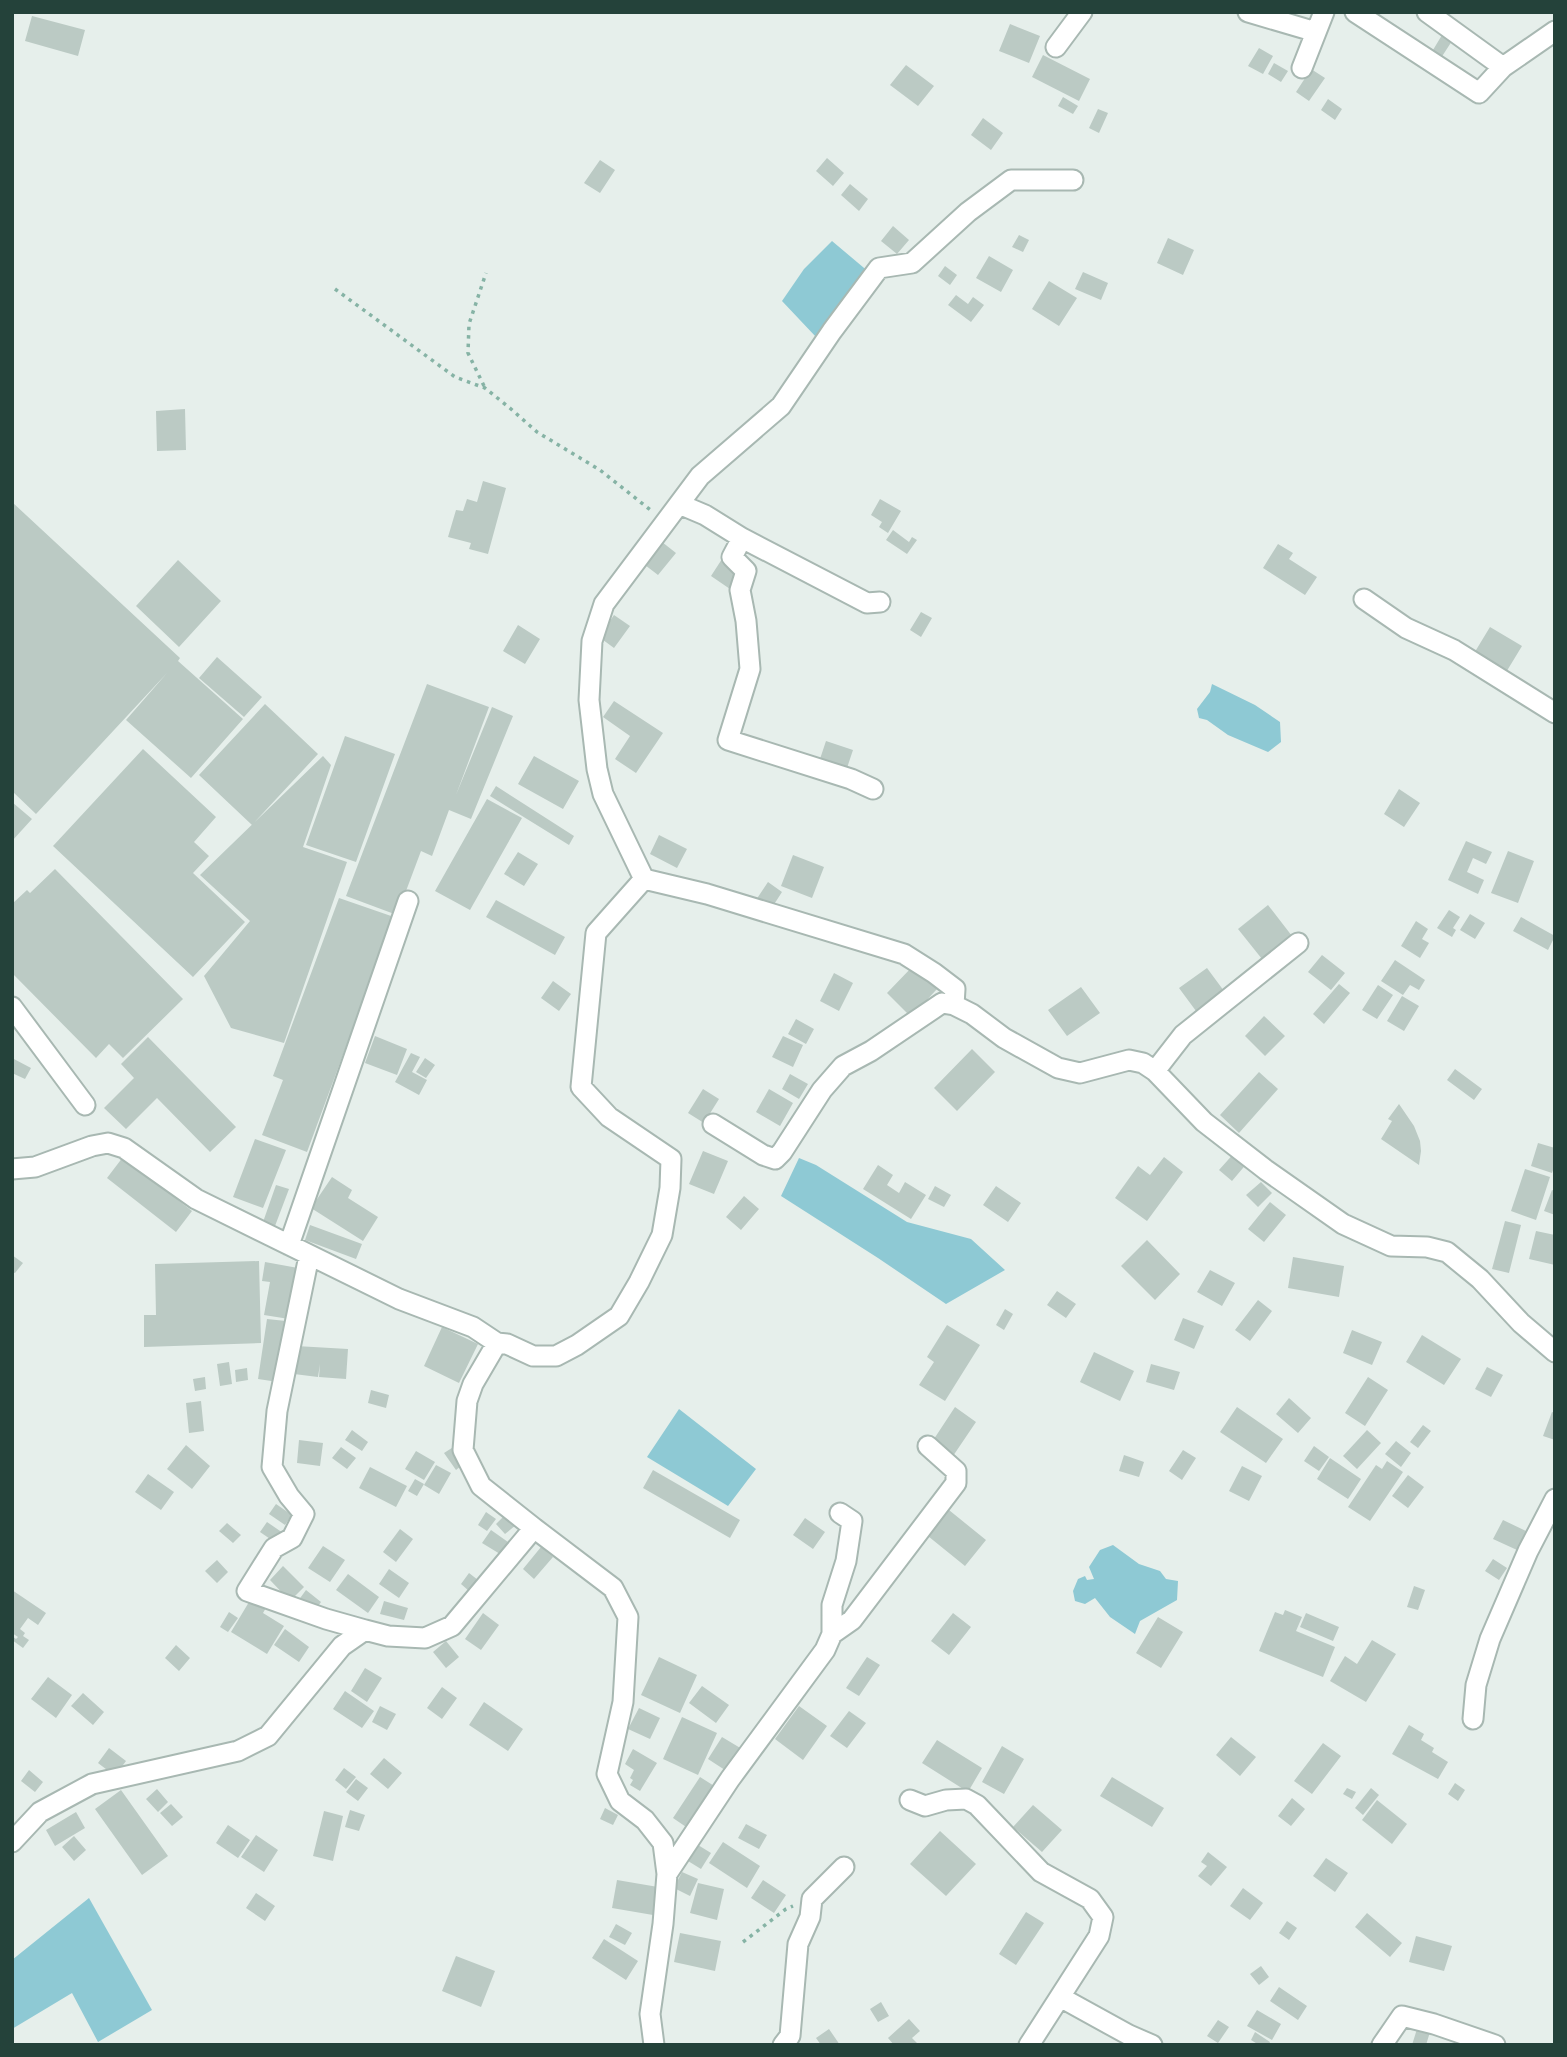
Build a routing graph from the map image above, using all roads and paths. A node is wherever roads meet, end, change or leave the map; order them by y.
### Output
1 (1083, 12) edge
2 (1248, 12) edge
3 (1324, 12) edge
4 (1355, 12) edge
5 (1427, 12) edge
6 (1555, 31) edge
7 (1316, 33) junction
8 (1056, 47) dead end
9 (1503, 67) junction
10 (1302, 68) dead end
11 (1073, 180) dead end
12 (486, 272) dead end
13 (335, 289) dead end
14 (485, 388) junction
15 (679, 504) junction
16 (666, 522) junction
17 (742, 538) junction
18 (1364, 599) dead end
19 (880, 602) dead end
20 (1555, 713) edge
21 (873, 789) dead end
22 (644, 879) junction
23 (408, 901) dead end
24 (1298, 943) dead end
25 (954, 1005) junction
26 (12, 1007) edge
27 (1155, 1071) junction
28 (85, 1105) dead end
29 (713, 1124) dead end
30 (12, 1169) edge
31 (289, 1245) junction
32 (309, 1256) junction
33 (497, 1343) junction
34 (1555, 1352) edge
35 (928, 1446) dead end
36 (1555, 1499) edge
37 (840, 1513) dead end
38 (534, 1528) junction
39 (365, 1630) junction
40 (832, 1634) junction
41 (1473, 1719) dead end
42 (910, 1800) dead end
43 (12, 1842) edge
44 (844, 1867) dead end
45 (667, 1874) junction
46 (812, 1899) junction
47 (743, 1942) dead end
48 (1060, 1997) junction
49 (654, 2045) edge
50 (783, 2045) edge
51 (1029, 2045) edge
52 (1152, 2045) edge
53 (1382, 2045) edge
54 (1495, 2045) edge

1 - 8 street
2 - 7 street
3 - 7 street
4 - 9 street
5 - 9 street
6 - 9 street
7 - 10 street
11 - 15 street
12 - 14 path
13 - 14 path
14 - 16 path
15 - 16 street
15 - 17 street
16 - 22 street
17 - 19 street
17 - 21 street
18 - 20 street
22 - 25 street
22 - 33 street
23 - 31 street
24 - 27 street
25 - 27 street
25 - 29 street
26 - 28 street
27 - 34 street
30 - 31 street
31 - 32 street
32 - 33 street
32 - 39 street
33 - 38 street
35 - 40 street
36 - 41 street
37 - 40 street
38 - 39 street
38 - 45 street
39 - 43 street
40 - 45 street
42 - 48 street
44 - 46 street
45 - 49 street
46 - 47 path
46 - 50 street
48 - 51 street
48 - 52 street
53 - 54 street

